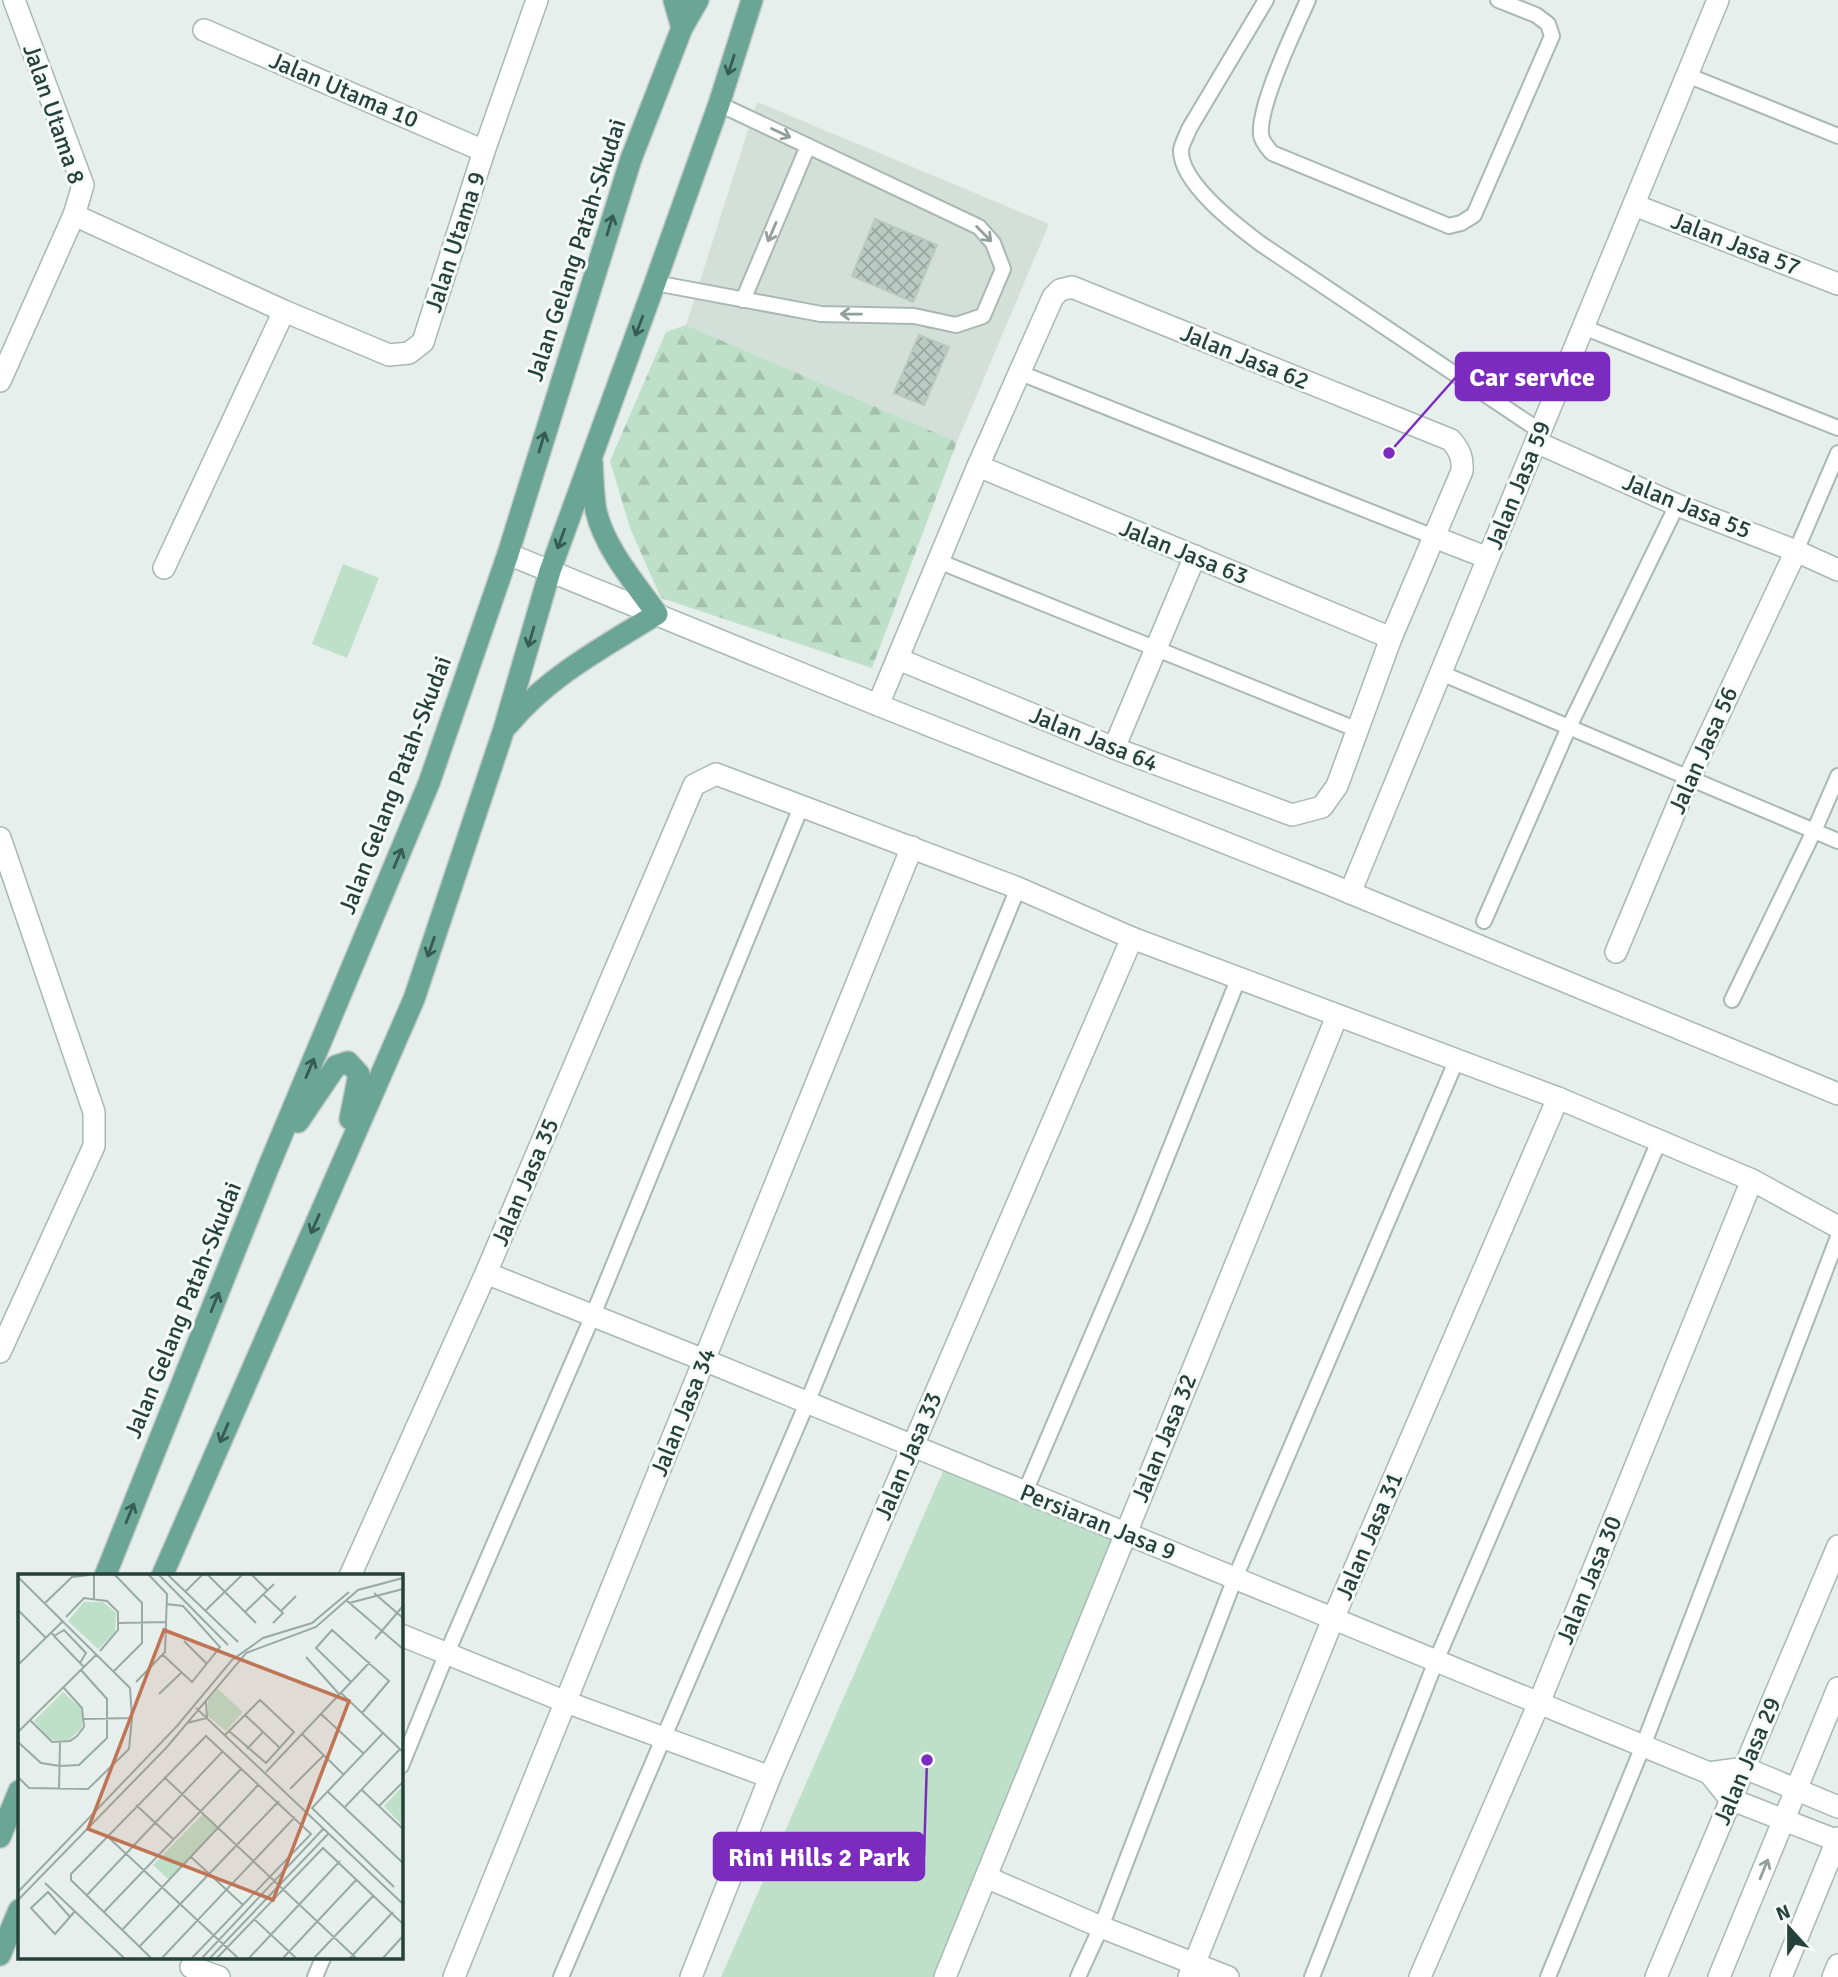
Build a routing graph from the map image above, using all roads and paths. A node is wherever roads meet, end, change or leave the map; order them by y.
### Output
1 (14, 0) edge
2 (537, 0) edge
3 (674, 0) edge
4 (698, 0) edge
5 (752, 0) edge
6 (1266, 0) edge
7 (1308, 0) edge
8 (1498, 0) edge
9 (1718, 0) edge
10 (682, 28) junction
11 (204, 30) dead end
12 (1687, 75) junction
13 (719, 104) junction
14 (1838, 136) edge
15 (808, 146) junction
16 (484, 151) junction
17 (1633, 205) junction
18 (74, 215) junction
19 (655, 283) junction
20 (1838, 284) edge
21 (743, 300) junction
22 (284, 312) junction
23 (1583, 327) junction
24 (1018, 372) junction
25 (0, 381) edge
26 (1838, 428) edge
27 (1538, 436) junction
28 (1838, 453) edge
29 (591, 455) junction
30 (978, 466) junction
31 (1677, 505) junction
32 (1434, 537) junction
33 (1796, 551) junction
34 (508, 554) junction
35 (1195, 556) junction
36 (1488, 558) junction
37 (937, 561) junction
38 (164, 568) dead end
39 (1838, 570) edge
40 (550, 571) junction
41 (657, 614) junction
42 (1391, 638) junction
43 (1155, 647) junction
44 (898, 659) junction
45 (1441, 673) junction
46 (878, 705) junction
47 (1569, 727) junction
48 (504, 729) junction
49 (1358, 730) junction
50 (1114, 748) junction
51 (1838, 776) edge
52 (1689, 778) junction
53 (801, 807) junction
54 (1292, 815) joint
55 (1814, 831) junction
56 (0, 838) edge
57 (1838, 841) edge
58 (912, 847) junction
59 (6, 871) edge
60 (1018, 888) junction
61 (1350, 893) junction
62 (1484, 922) dead end
63 (1132, 938) junction
64 (1616, 952) dead end
65 (1239, 978) junction
66 (1732, 1000) dead end
67 (1337, 1016) junction
68 (1457, 1059) junction
69 (1838, 1094) edge
70 (1558, 1098) junction
71 (1659, 1141) junction
72 (268, 1168) junction
73 (1752, 1180) junction
74 (331, 1187) junction
75 (1838, 1227) edge
76 (1838, 1237) edge
77 (486, 1273) junction
78 (593, 1315) junction
79 (0, 1352) edge
80 (704, 1360) junction
81 (807, 1403) junction
82 (912, 1446) junction
83 (1025, 1492) junction
84 (1125, 1533) junction
85 (1838, 1546) edge
86 (106, 1574) edge
87 (163, 1574) edge
88 (351, 1574) edge
89 (1235, 1578) junction
90 (1333, 1619) junction
91 (402, 1635) edge
92 (447, 1653) junction
93 (1436, 1661) junction
94 (1838, 1688) edge
95 (566, 1702) junction
96 (1539, 1703) junction
97 (661, 1739) junction
98 (1643, 1746) junction
99 (402, 1764) edge
100 (1745, 1768) junction
101 (1709, 1773) junction
102 (770, 1777) junction
103 (1796, 1790) junction
104 (18, 1793) edge
105 (1730, 1798) junction
106 (1838, 1807) edge
107 (1784, 1820) junction
108 (0, 1837) edge
109 (1838, 1840) edge
110 (986, 1877) junction
111 (18, 1912) edge
112 (1101, 1927) junction
113 (0, 1955) edge
114 (322, 1960) edge
115 (1838, 1965) edge
116 (191, 1967) edge
117 (1192, 1970) edge
118 (219, 1977) edge
119 (315, 1977) edge
120 (454, 1977) edge
121 (561, 1977) edge
122 (691, 1977) edge
123 (945, 1977) edge
124 (1078, 1977) edge
125 (1228, 1977) edge
126 (1312, 1977) edge
127 (1420, 1977) edge
128 (1548, 1977) edge
129 (1656, 1977) edge
130 (1719, 1977) edge
131 (1781, 1977) edge
132 (1833, 1977) edge

1 - 18 street, Jalan Utama 8
2 - 16 street, Jalan Utama 9
3 - 10 main road
4 - 10 main road, Jalan Gelang Patah-Skudai
5 -> 13 main road
6 - 27 lane
7 - 8 lane
9 - 12 street, Jalan Jasa 59
34 -> 10 main road, Jalan Gelang Patah-Skudai
11 - 16 street, Jalan Utama 10
12 - 14 lane
12 - 17 street, Jalan Jasa 59
13 -> 15 lane
13 - 19 main road
15 -> 21 lane
15 -> 21 lane
16 - 22 street, Jalan Utama 9
17 - 20 street, Jalan Jasa 57
17 - 23 street, Jalan Jasa 59
18 - 22 street, Jalan Utama 9
18 - 25 street, Jalan Utama 8
19 - 21 lane
19 -> 29 main road
22 - 38 street
23 - 26 lane
23 - 27 street, Jalan Jasa 59
24 - 30 street, Jalan Jasa 62
24 - 32 lane
24 - 32 street, Jalan Jasa 62
27 - 31 street, Jalan Jasa 55
27 - 36 street, Jalan Jasa 59
28 - 33 lane
29 -> 40 main road
29 - 41 main road
30 - 35 street, Jalan Jasa 63
30 - 37 street, Jalan Jasa 62
31 - 33 street, Jalan Jasa 55
31 - 47 lane
32 - 36 street
32 - 42 street, Jalan Jasa 62
33 - 39 street, Jalan Jasa 55
33 - 52 street, Jalan Jasa 56
34 - 40 street
72 -> 34 main road, Jalan Gelang Patah-Skudai
35 - 42 street, Jalan Jasa 63
35 - 43 street
36 - 45 street, Jalan Jasa 59
37 - 43 lane
37 - 44 street, Jalan Jasa 62
40 - 41 street
40 -> 48 main road
41 - 46 street
41 - 48 main road
42 - 49 street, Jalan Jasa 62
43 - 49 lane
43 - 50 street
44 - 46 street, Jalan Jasa 62
44 - 50 street, Jalan Jasa 64
45 - 47 lane
45 - 61 street, Jalan Jasa 59
46 - 61 street
47 - 52 lane
47 - 62 lane
48 -> 74 main road
49 - 54 street, Jalan Jasa 62
50 - 54 street, Jalan Jasa 64
51 - 55 lane
52 - 55 lane
52 - 64 street, Jalan Jasa 56
53 - 58 street
53 - 77 street, Jalan Jasa 35
53 - 78 lane
55 - 57 lane
55 - 66 lane
56 - 59 street
58 - 60 street
58 - 80 street, Jalan Jasa 34
59 - 79 street
60 - 63 street
60 - 81 lane
61 - 69 street
63 - 65 street
63 - 82 street, Jalan Jasa 33
65 - 67 street
65 - 83 lane
67 - 68 street
67 - 84 street, Jalan Jasa 32
68 - 70 street
68 - 89 lane
70 - 71 street
70 - 90 street, Jalan Jasa 31
71 - 73 street
71 - 93 lane
72 - 74 main road
86 -> 72 main road, Jalan Gelang Patah-Skudai
73 - 75 street
73 - 96 street, Jalan Jasa 30
74 -> 87 main road
76 - 98 lane
77 - 78 street, Persiaran Jasa 9
77 - 88 street, Jalan Jasa 35
78 - 80 street, Persiaran Jasa 9
78 - 92 lane
80 - 81 street, Persiaran Jasa 9
80 - 95 street, Jalan Jasa 34
81 - 82 street, Persiaran Jasa 9
81 - 97 lane
82 - 83 street, Persiaran Jasa 9
82 - 102 street, Jalan Jasa 33
83 - 84 street, Persiaran Jasa 9
84 - 89 street, Persiaran Jasa 9
84 - 110 street, Jalan Jasa 32
85 - 100 street, Jalan Jasa 29
89 - 90 street, Persiaran Jasa 9
89 - 112 lane
90 - 93 street, Persiaran Jasa 9
90 - 117 street, Jalan Jasa 31
91 - 92 street
92 - 95 street
92 - 99 lane
93 - 96 street, Persiaran Jasa 9
93 - 126 lane
94 - 103 street
95 - 97 street
95 - 120 street, Jalan Jasa 34
96 - 98 street, Persiaran Jasa 9
96 - 127 street, Jalan Jasa 30
97 - 102 street
97 - 121 lane
98 - 101 street, Persiaran Jasa 9
98 - 128 lane
100 - 101 street
100 - 103 street
100 - 105 street, Jalan Jasa 29
101 - 105 street, Persiaran Jasa 9
102 - 122 street, Jalan Jasa 33
103 - 106 street
103 - 107 street
104 - 108 main road
105 - 107 street, Persiaran Jasa 9
105 - 129 street, Jalan Jasa 29
107 - 109 street, Persiaran Jasa 9
130 -> 107 street
109 - 131 street
110 - 112 street
110 - 123 street, Jalan Jasa 32
111 - 113 main road
112 - 117 street
112 - 124 lane
114 - 119 lane
115 - 132 street
116 - 118 street
117 - 125 street

